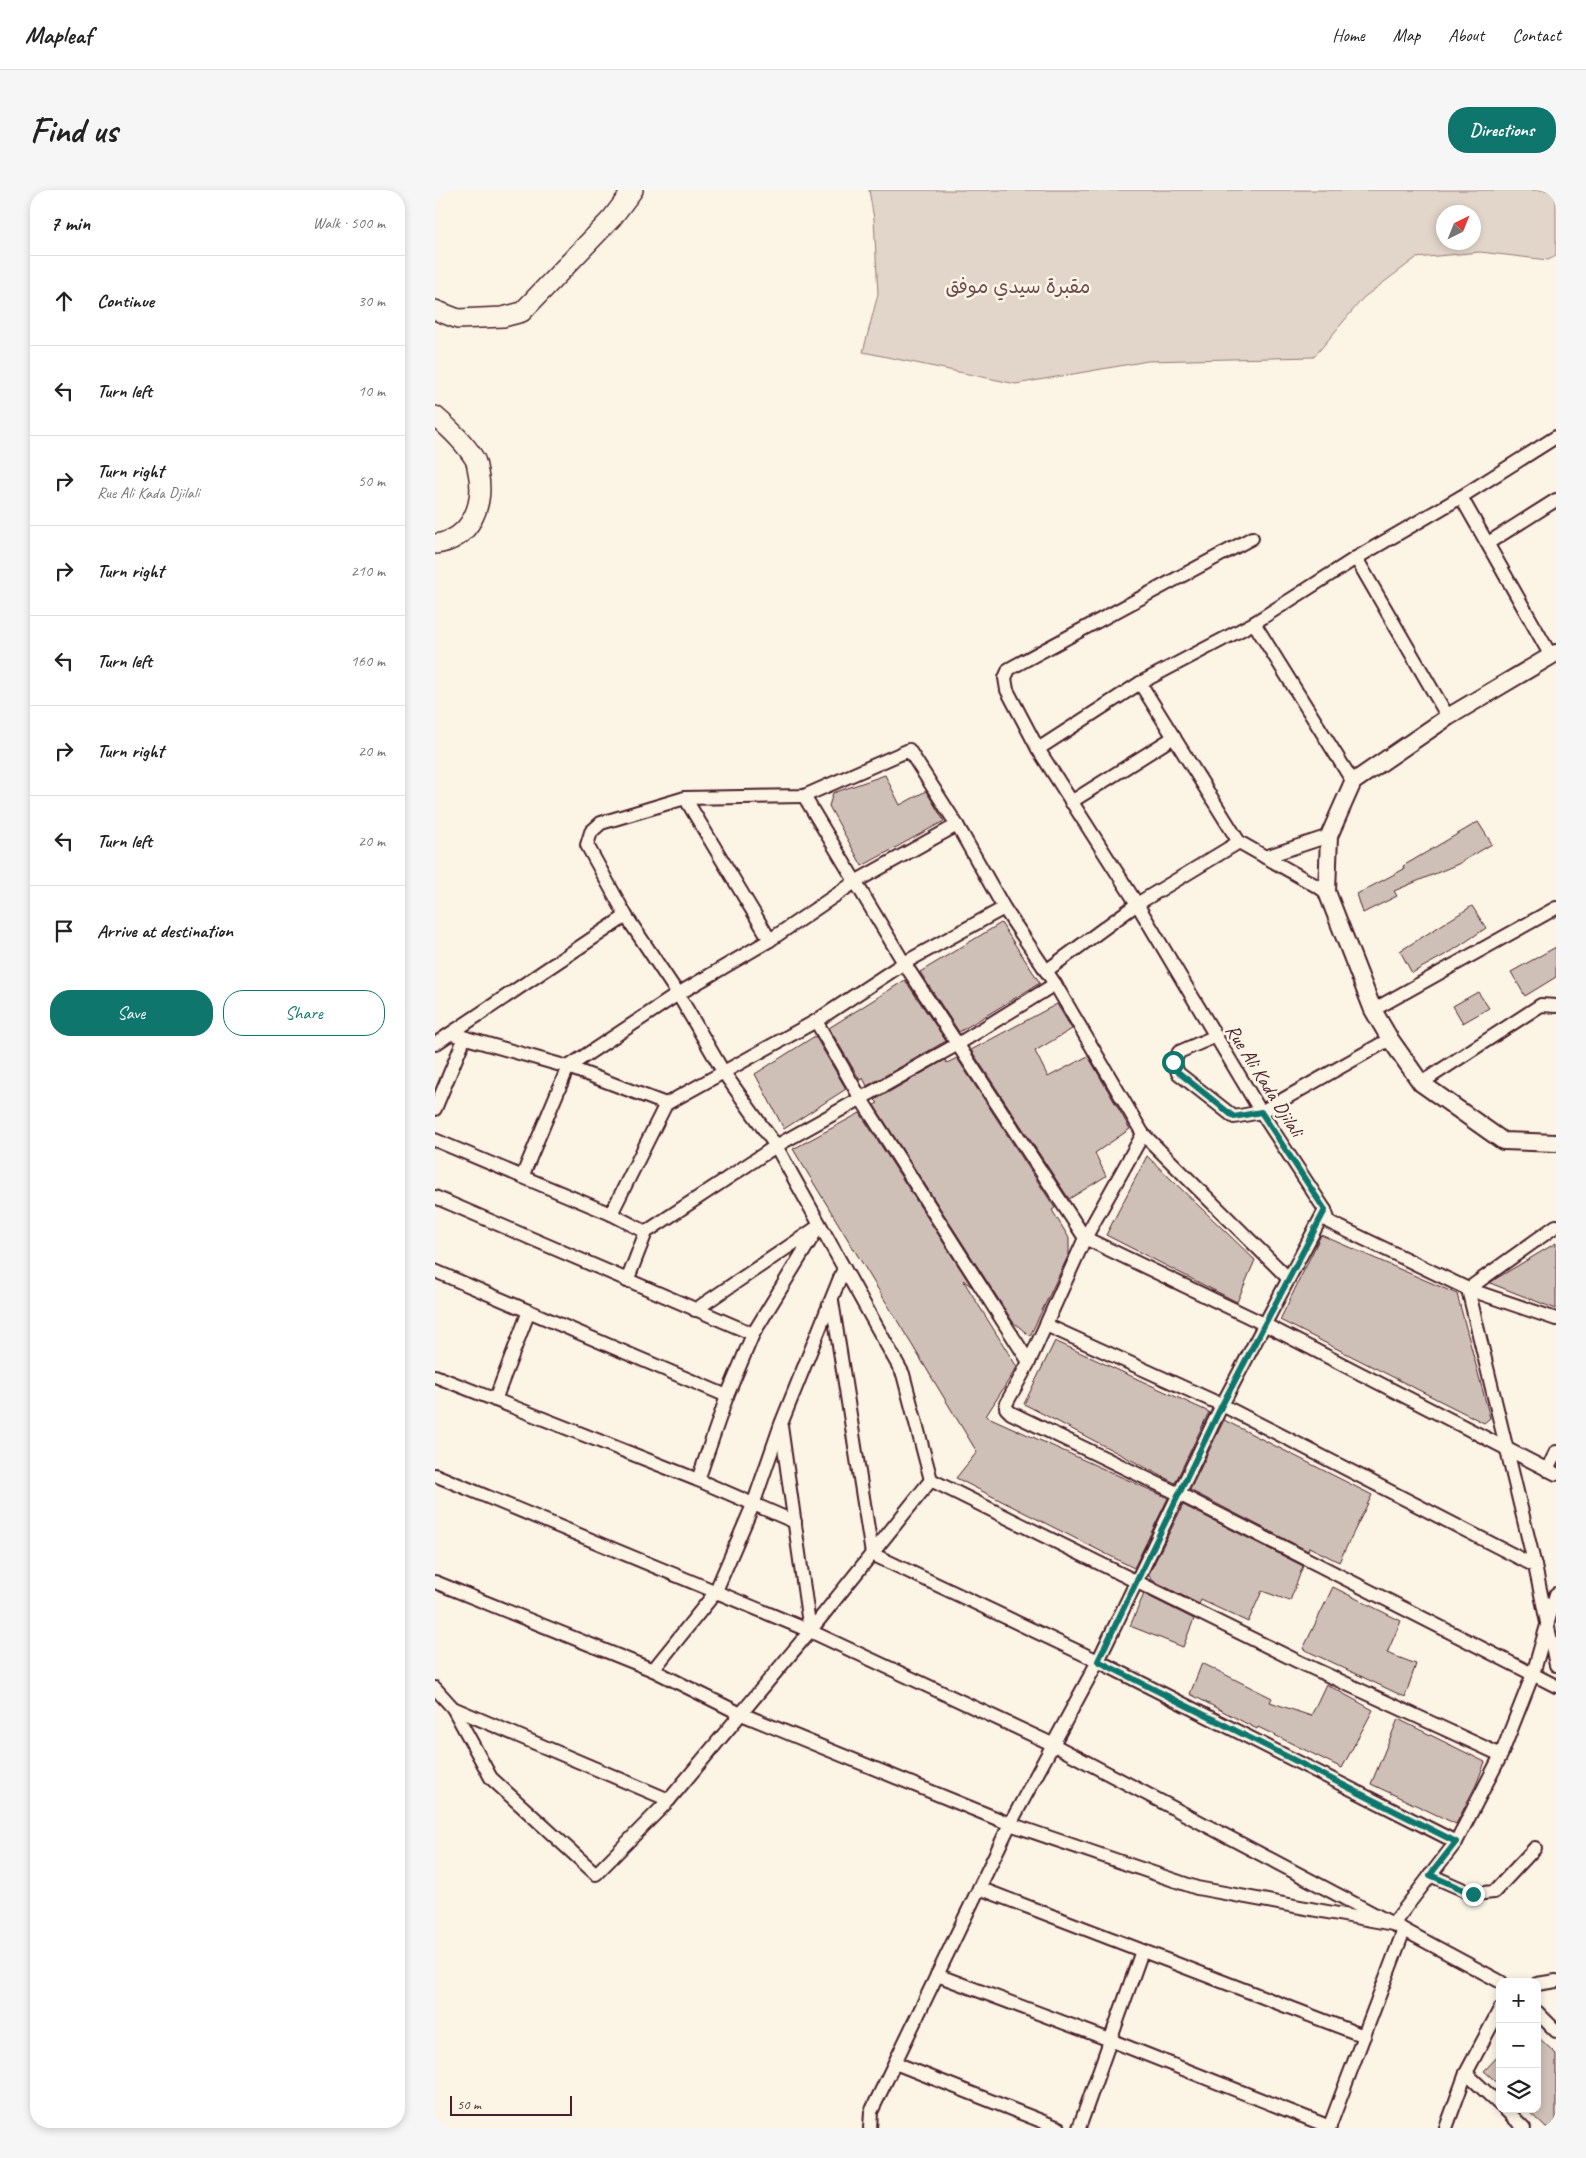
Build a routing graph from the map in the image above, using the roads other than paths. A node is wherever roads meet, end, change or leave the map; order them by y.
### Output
1 (633, 190) edge
2 (435, 310) edge
3 (435, 416) edge
4 (1556, 437) edge
5 (1461, 497) junction
6 (1556, 500) edge
7 (1252, 538) dead end
8 (1489, 543) junction
9 (435, 544) edge
10 (1356, 558) junction
11 (1254, 624) junction
12 (1554, 654) edge
13 (1140, 683) junction
14 (1448, 717) junction
15 (1174, 737) junction
16 (1037, 749) junction
17 (1353, 782) junction
18 (804, 796) junction
19 (685, 798) junction
20 (1071, 802) junction
21 (957, 825) junction
22 (1329, 836) junction
23 (1239, 842) junction
24 (1265, 857) junction
25 (855, 882) junction
26 (1327, 892) junction
27 (1137, 904) junction
28 (1004, 908) junction
29 (1556, 908) edge
30 (626, 916) junction
31 (769, 940) junction
32 (904, 963) junction
33 (1046, 971) junction
34 (1055, 984) junction
35 (678, 994) junction
36 (1555, 1004) edge
37 (1373, 1010) junction
38 (816, 1021) junction
39 (452, 1034) junction
40 (1216, 1036) junction
41 (465, 1037) junction
42 (1390, 1039) junction
43 (435, 1044) edge
44 (957, 1044) junction
45 (568, 1067) junction
46 (724, 1073) junction
47 (1421, 1083) junction
48 (861, 1099) junction
49 (666, 1104) junction
50 (435, 1109) edge
51 (1261, 1112) junction
52 (1143, 1134) junction
53 (435, 1140) edge
54 (1556, 1143) edge
55 (776, 1146) junction
56 (522, 1177) junction
57 (435, 1197) edge
58 (1325, 1210) junction
59 (611, 1214) junction
60 (819, 1226) junction
61 (1556, 1226) edge
62 (646, 1232) junction
63 (1085, 1238) junction
64 (844, 1268) junction
65 (435, 1271) edge
66 (1287, 1277) junction
67 (627, 1281) junction
68 (1468, 1289) junction
69 (832, 1301) junction
70 (695, 1310) junction
71 (529, 1311) junction
72 (1556, 1319) edge
73 (1264, 1324) junction
74 (1046, 1325) junction
75 (753, 1334) junction
76 (1029, 1362) junction
77 (435, 1376) edge
78 (727, 1396) junction
79 (495, 1400) junction
80 (1222, 1405) junction
81 (781, 1424) junction
82 (1506, 1449) junction
83 (1556, 1452) edge
84 (1551, 1472) edge
85 (435, 1475) edge
86 (698, 1480) junction
87 (931, 1480) junction
88 (1181, 1494) junction
89 (753, 1505) junction
90 (795, 1522) junction
91 (872, 1554) junction
92 (1535, 1566) junction
93 (1137, 1580) junction
94 (435, 1582) edge
95 (715, 1592) junction
96 (1556, 1594) edge
97 (1547, 1622) junction
98 (810, 1631) junction
99 (1098, 1661) junction
100 (1556, 1666) edge
101 (653, 1670) junction
102 (1533, 1674) junction
103 (1556, 1686) edge
104 (435, 1688) edge
105 (453, 1708) junction
106 (739, 1713) junction
107 (1052, 1744) junction
108 (1501, 1755) junction
109 (669, 1800) junction
110 (1010, 1824) junction
111 (1456, 1842) junction
112 (1535, 1848) dead end
113 (1430, 1875) junction
114 (979, 1888) junction
115 (1399, 1927) junction
116 (1142, 1951) junction
117 (937, 1975) junction
118 (1496, 1979) edge
119 (1556, 1981) edge
120 (1541, 1983) edge
121 (1541, 2016) edge
122 (1496, 2017) edge
123 (1556, 2031) edge
124 (1364, 2036) junction
125 (1110, 2040) junction
126 (895, 2063) junction
127 (1466, 2073) junction
128 (1496, 2101) edge
129 (1509, 2113) edge
130 (870, 2128) edge
131 (1059, 2128) edge
132 (1079, 2128) edge
133 (1330, 2128) edge
134 (1447, 2128) edge
135 (1524, 2128) edge

1 - 2 main road
3 - 9 main road
4 - 5 street
5 - 8 street
5 - 10 street
6 - 8 street
7 - 16 street, Rue Ali Kada Djilali
8 - 12 street
10 - 11 street
10 - 14 street
11 - 13 street
11 - 17 street
12 - 14 street
13 - 15 street
13 - 16 street
14 - 17 street
15 - 20 street
15 - 23 street
16 - 20 street, Rue Ali Kada Djilali
17 - 22 street
18 - 19 street
18 - 21 street
18 - 25 street
19 - 30 street
19 - 31 street
20 - 27 street, Rue Ali Kada Djilali
21 - 25 street
21 - 28 street
22 - 24 street
22 - 26 street
23 - 24 street
23 - 27 street
24 - 26 street
25 - 31 street
25 - 32 street
26 - 37 street
27 - 33 street
27 - 40 street, Rue Ali Kada Djilali
28 - 32 street
28 - 33 street
29 - 37 street
30 - 35 street
30 - 39 street
31 - 35 street
32 - 38 street
32 - 44 street
33 - 34 street
34 - 44 street
34 - 52 street
35 - 45 street
35 - 46 street
36 - 47 street
37 - 42 street
38 - 46 street
38 - 48 street
39 - 41 street
39 - 43 street
40 - 51 street, Rue Ali Kada Djilali
40 - 51 street
41 - 45 street
41 - 50 street
42 - 47 street
42 - 51 street
44 - 48 street
44 - 63 street
45 - 49 street
45 - 56 street
46 - 49 street
46 - 55 street
47 - 54 street
48 - 55 street
48 - 76 street
49 - 59 street
51 - 58 street, Rue Ali Kada Djilali
52 - 63 street
52 - 66 street
53 - 56 street
55 - 60 street
55 - 62 street
56 - 59 street
57 - 67 street
58 - 66 street
58 - 68 street, Rue Ali Kada Djilali
59 - 62 street
60 - 64 street
60 - 70 street
60 - 75 street
61 - 68 street
62 - 67 street
63 - 73 street
63 - 74 street
64 - 69 street
64 - 87 street
65 - 71 street
66 - 73 street
67 - 70 street
68 - 72 street, Rue Ali Kada Djilali
68 - 82 street
69 - 81 street
69 - 91 street
70 - 75 street
71 - 78 street
71 - 79 street
73 - 80 street
73 - 82 street
74 - 76 street
74 - 80 street
75 - 78 street
76 - 88 street
77 - 79 street
78 - 86 street
79 - 86 street
80 - 88 street
80 - 92 street
81 - 89 street
81 - 90 street
82 - 84 street
82 - 92 street
83 - 84 street
85 - 95 street
86 - 89 street
87 - 91 street
87 - 93 street
88 - 93 street
88 - 102 street
89 - 90 street
89 - 95 street
90 - 98 street
91 - 98 street
91 - 99 street
92 - 97 street
93 - 99 street
93 - 108 street
94 - 101 street
95 - 98 street
95 - 101 street
96 - 97 street
97 - 100 street
97 - 102 street
98 - 106 street
98 - 107 street
99 - 107 street
99 - 111 street
101 - 106 street
102 - 103 street
102 - 108 street
104 - 105 street
105 - 109 street
105 - 109 street
106 - 109 street
106 - 110 street
107 - 110 street
107 - 115 street
108 - 111 street
110 - 114 street
110 - 115 street
111 - 113 street
112 - 113 street
113 - 115 street
114 - 116 street
114 - 117 street
115 - 118 street
115 - 124 street
116 - 124 street
116 - 125 street
117 - 125 street
117 - 126 street
119 - 120 street
121 - 123 street
122 - 127 street
124 - 133 street
125 - 132 street
125 - 133 street
126 - 130 street
126 - 131 street
127 - 128 street
127 - 134 street
129 - 135 street

